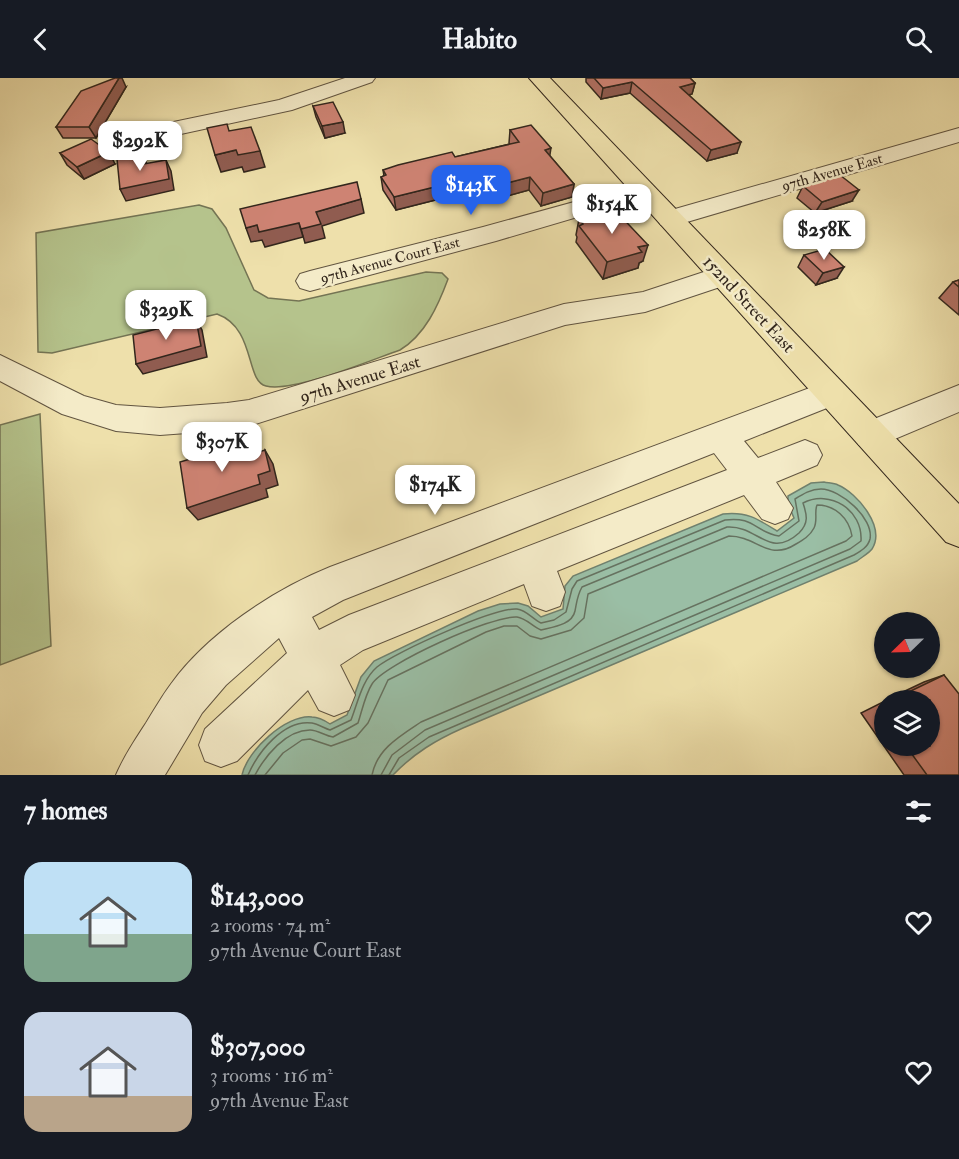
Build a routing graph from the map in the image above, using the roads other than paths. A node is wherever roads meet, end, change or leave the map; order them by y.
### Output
1 (365, 78) edge
2 (539, 78) edge
3 (166, 130) dead end
4 (959, 135) edge
5 (643, 190) junction
6 (670, 219) junction
7 (722, 276) junction
8 (310, 281) dead end
9 (0, 367) edge
10 (831, 393) junction
11 (959, 398) edge
12 (720, 435) junction
13 (871, 435) junction
14 (805, 455) dead end
15 (751, 477) junction
16 (775, 508) dead end
17 (959, 530) edge
18 (285, 610) junction
19 (312, 658) junction
20 (334, 695) dead end
21 (221, 745) dead end
22 (139, 775) edge

1 - 3 street
2 - 5 main road, 152nd Street East
4 - 6 street, 97th Avenue East
5 - 6 main road, 152nd Street East
5 - 8 street, 97th Avenue Court East
6 - 7 main road, 152nd Street East
7 - 9 street, 97th Avenue East
7 - 10 main road, 152nd Street East
10 - 12 street
10 - 13 main road, 152nd Street East
11 - 13 street
12 - 15 street
12 - 18 street
13 - 17 main road, 152nd Street East
14 - 15 street
15 - 16 street
15 - 19 street
18 - 19 street
18 - 22 street
19 - 20 street
19 - 21 street

